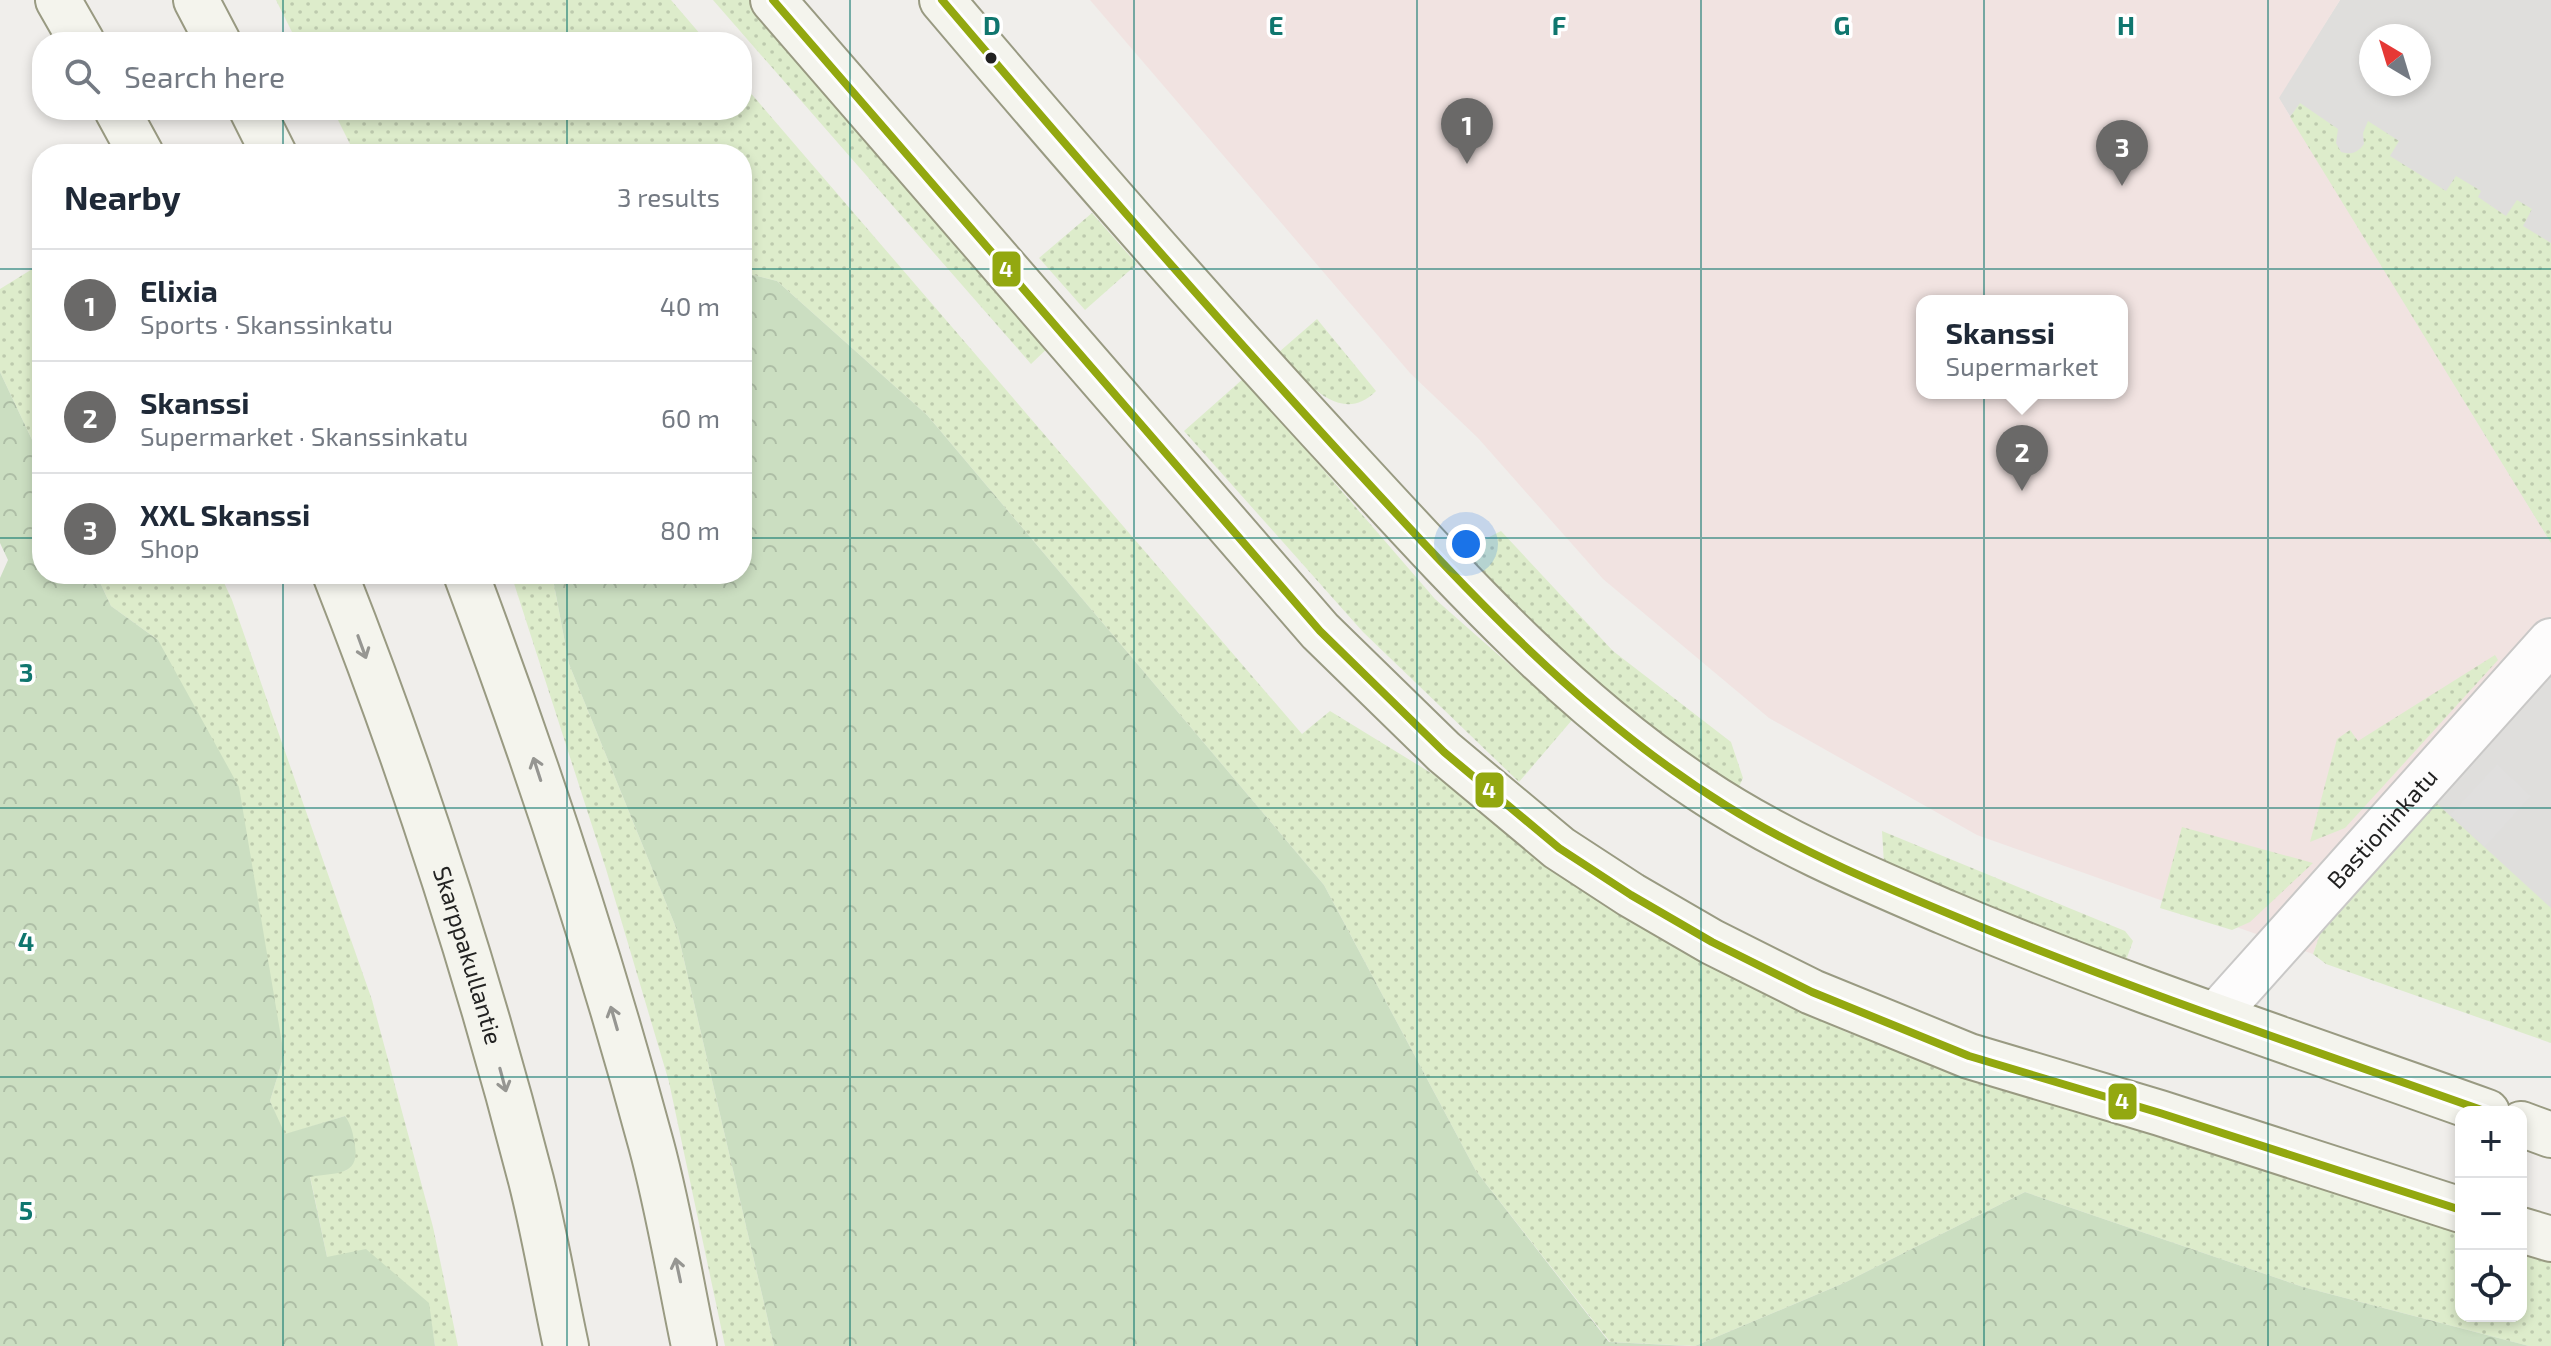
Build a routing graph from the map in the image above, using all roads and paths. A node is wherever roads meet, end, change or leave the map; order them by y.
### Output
1 (58, 0) edge
2 (196, 0) edge
3 (773, 0) edge
4 (942, 0) edge
5 (76, 32) edge
6 (213, 32) edge
7 (122, 120) edge
8 (257, 120) edge
9 (136, 144) edge
10 (269, 144) edge
11 (339, 584) edge
12 (470, 584) edge
13 (2551, 641) edge
14 (2216, 1015) junction
15 (2470, 1106) edge
16 (2527, 1126) edge
17 (2551, 1135) edge
18 (2455, 1208) edge
19 (2527, 1232) edge
20 (2551, 1239) edge
21 (566, 1346) edge
22 (694, 1346) edge

1 - 5 street
2 - 6 street
3 - 18 street
4 - 14 street
7 - 9 street
8 - 10 street
11 -> 21 street, Skarppakullantie
22 -> 12 street
13 - 14 street, Bastioninkatu
14 - 15 street
16 - 17 street
19 - 20 street

